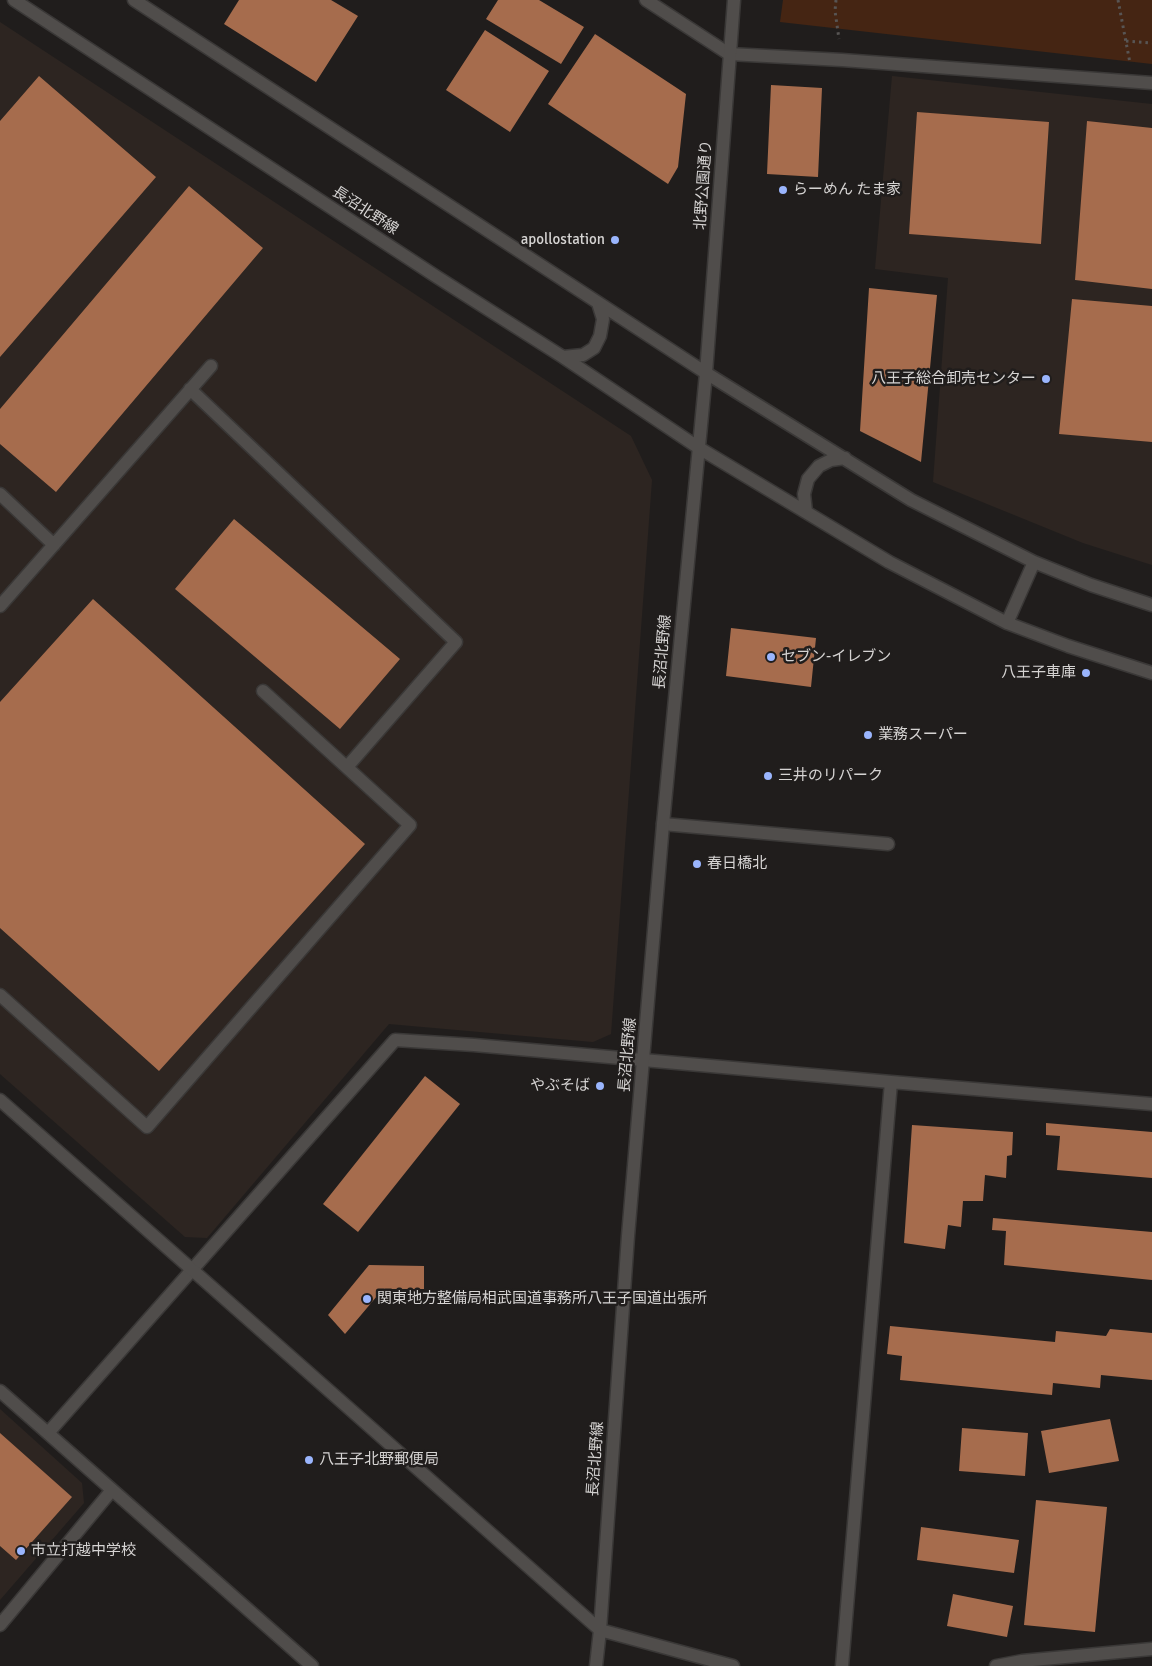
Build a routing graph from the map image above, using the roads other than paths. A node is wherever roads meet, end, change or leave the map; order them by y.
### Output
1 (14, 0) edge
2 (134, 0) edge
3 (646, 0) edge
4 (734, 0) edge
5 (729, 54) junction
6 (1152, 83) edge
7 (598, 303) junction
8 (563, 357) junction
9 (211, 366) dead end
10 (706, 373) junction
11 (190, 389) junction
12 (699, 448) junction
13 (844, 458) junction
14 (0, 494) edge
15 (806, 512) junction
16 (54, 545) junction
17 (1034, 562) junction
18 (1152, 605) edge
19 (0, 606) edge
20 (1007, 623) junction
21 (1152, 673) edge
22 (263, 691) dead end
23 (347, 767) junction
24 (663, 824) junction
25 (888, 844) dead end
26 (0, 995) edge
27 (644, 1060) junction
28 (891, 1082) junction
29 (0, 1100) edge
30 (1152, 1104) edge
31 (192, 1269) junction
32 (0, 1391) edge
33 (48, 1433) junction
34 (112, 1490) junction
35 (0, 1625) edge
36 (600, 1630) junction
37 (1152, 1648) edge
38 (312, 1666) edge
39 (596, 1666) edge
40 (733, 1666) edge
41 (842, 1666) edge
42 (996, 1666) edge

1 - 8 street, 長沼北野線
2 - 7 street
3 - 5 street
4 - 5 street, 北野公園通り
5 - 6 street
5 - 10 street, 北野公園通り
7 - 8 street
7 - 10 street
8 - 12 street, 長沼北野線
9 - 11 street
10 - 12 street, 長沼北野線
10 - 13 street
11 - 16 street
11 - 23 street
12 - 15 street
12 - 24 street, 長沼北野線
13 - 15 street
13 - 17 street
14 - 16 street
15 - 20 street
16 - 19 street
17 - 18 street
17 - 20 street
20 - 21 street
22 - 23 street
23 - 26 street
24 - 25 street
24 - 27 street, 長沼北野線
27 - 28 street
27 - 31 street
27 - 36 street, 長沼北野線
28 - 30 street
28 - 41 street
29 - 31 street
31 - 33 street
31 - 36 street
32 - 33 street
33 - 34 street
34 - 35 street
34 - 38 street
36 - 39 street, 長沼北野線
36 - 40 street
37 - 42 street

